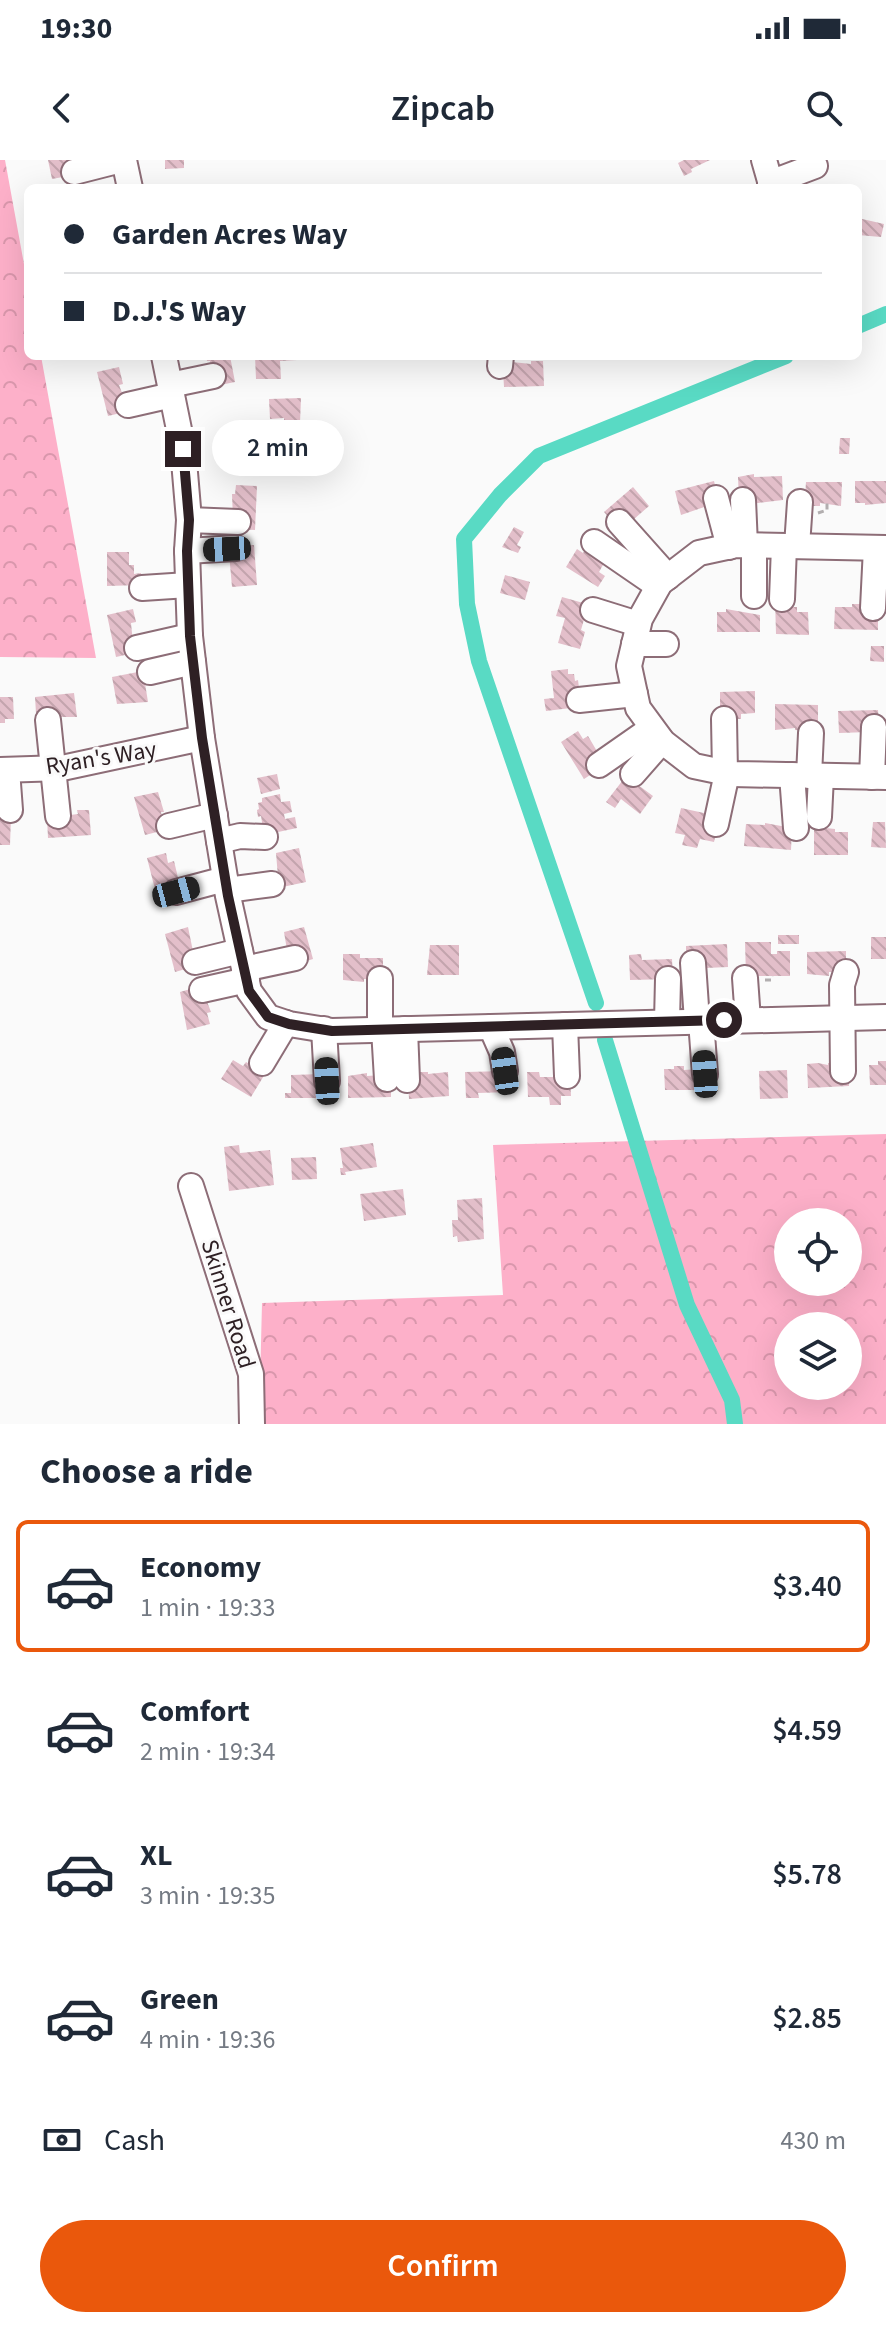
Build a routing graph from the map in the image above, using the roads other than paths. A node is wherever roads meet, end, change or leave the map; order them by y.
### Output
1 (123, 160) edge
2 (815, 166) dead end
3 (74, 172) dead end
4 (769, 177) edge
5 (127, 184) edge
6 (165, 360) edge
7 (213, 376) dead end
8 (171, 390) junction
9 (128, 405) dead end
10 (716, 498) dead end
11 (743, 500) dead end
12 (800, 502) dead end
13 (189, 520) junction
14 (238, 522) dead end
15 (619, 522) dead end
16 (594, 542) dead end
17 (743, 546) junction
18 (791, 546) junction
19 (236, 548) dead end
20 (881, 548) edge
21 (187, 551) junction
22 (663, 582) junction
23 (188, 585) junction
24 (142, 588) dead end
25 (754, 596) dead end
26 (782, 599) dead end
27 (873, 608) dead end
28 (593, 610) dead end
29 (636, 634) junction
30 (190, 636) junction
31 (666, 644) dead end
32 (139, 650) dead end
33 (193, 662) junction
34 (150, 672) dead end
35 (635, 694) junction
36 (579, 700) dead end
37 (724, 719) dead end
38 (48, 720) dead end
39 (874, 727) dead end
40 (811, 733) dead end
41 (657, 734) junction
42 (202, 738) junction
43 (599, 765) dead end
44 (53, 768) junction
45 (3, 770) edge
46 (726, 772) junction
47 (633, 774) dead end
48 (807, 776) junction
49 (879, 777) edge
50 (10, 810) dead end
51 (215, 815) junction
52 (58, 816) dead end
53 (819, 817) dead end
54 (716, 824) dead end
55 (169, 826) dead end
56 (796, 828) dead end
57 (265, 837) dead end
58 (219, 841) junction
59 (272, 884) dead end
60 (226, 885) junction
61 (176, 892) dead end
62 (295, 958) dead end
63 (195, 962) dead end
64 (693, 963) dead end
65 (244, 966) junction
66 (846, 972) dead end
67 (745, 978) dead end
68 (380, 979) dead end
69 (668, 979) dead end
70 (202, 990) dead end
71 (886, 1017) edge
72 (843, 1018) junction
73 (748, 1020) junction
74 (699, 1021) junction
75 (667, 1022) junction
76 (286, 1023) junction
77 (565, 1025) junction
78 (491, 1027) junction
79 (324, 1029) junction
80 (390, 1029) junction
81 (262, 1063) dead end
82 (505, 1071) dead end
83 (843, 1071) dead end
84 (705, 1074) dead end
85 (567, 1076) dead end
86 (397, 1079) dead end
87 (327, 1081) dead end
88 (191, 1186) dead end
89 (252, 1424) edge

1 - 3 street
1 - 5 street
2 - 4 street
6 - 8 street
7 - 8 street
8 - 9 street
8 - 13 street
10 - 17 street
11 - 17 street
12 - 18 street
13 - 14 street
13 - 21 street
15 - 22 street
16 - 22 street
17 - 18 street
17 - 22 street
17 - 25 street
18 - 20 street
18 - 26 street
19 - 21 street
20 - 27 street
21 - 23 street
22 - 29 street
23 - 24 street
23 - 30 street
28 - 29 street
29 - 31 street
29 - 35 street
30 - 32 street
30 - 33 street
33 - 34 street
33 - 42 street
35 - 36 street
35 - 41 street
37 - 46 street
38 - 44 street
39 - 49 street
40 - 48 street
41 - 43 street
41 - 46 street
41 - 47 street
42 - 44 street, Ryan's Way
42 - 51 street
44 - 45 street, Ryan's Way
44 - 52 street
45 - 50 street
46 - 48 street
46 - 54 street
48 - 49 street
48 - 53 street
48 - 56 street
51 - 55 street
51 - 58 street
57 - 58 street
58 - 60 street
59 - 60 street
60 - 61 street
60 - 65 street
62 - 65 street
63 - 65 street
64 - 74 street
65 - 70 street
65 - 76 street
66 - 72 street
67 - 73 street
68 - 80 street
69 - 75 street
71 - 72 street
72 - 73 street
72 - 83 street
73 - 74 street
74 - 75 street
74 - 84 street
75 - 77 street
76 - 79 street
76 - 81 street
77 - 78 street
77 - 85 street
78 - 80 street
78 - 82 street
79 - 80 street
79 - 87 street
80 - 86 street
88 - 89 street, Skinner Road

